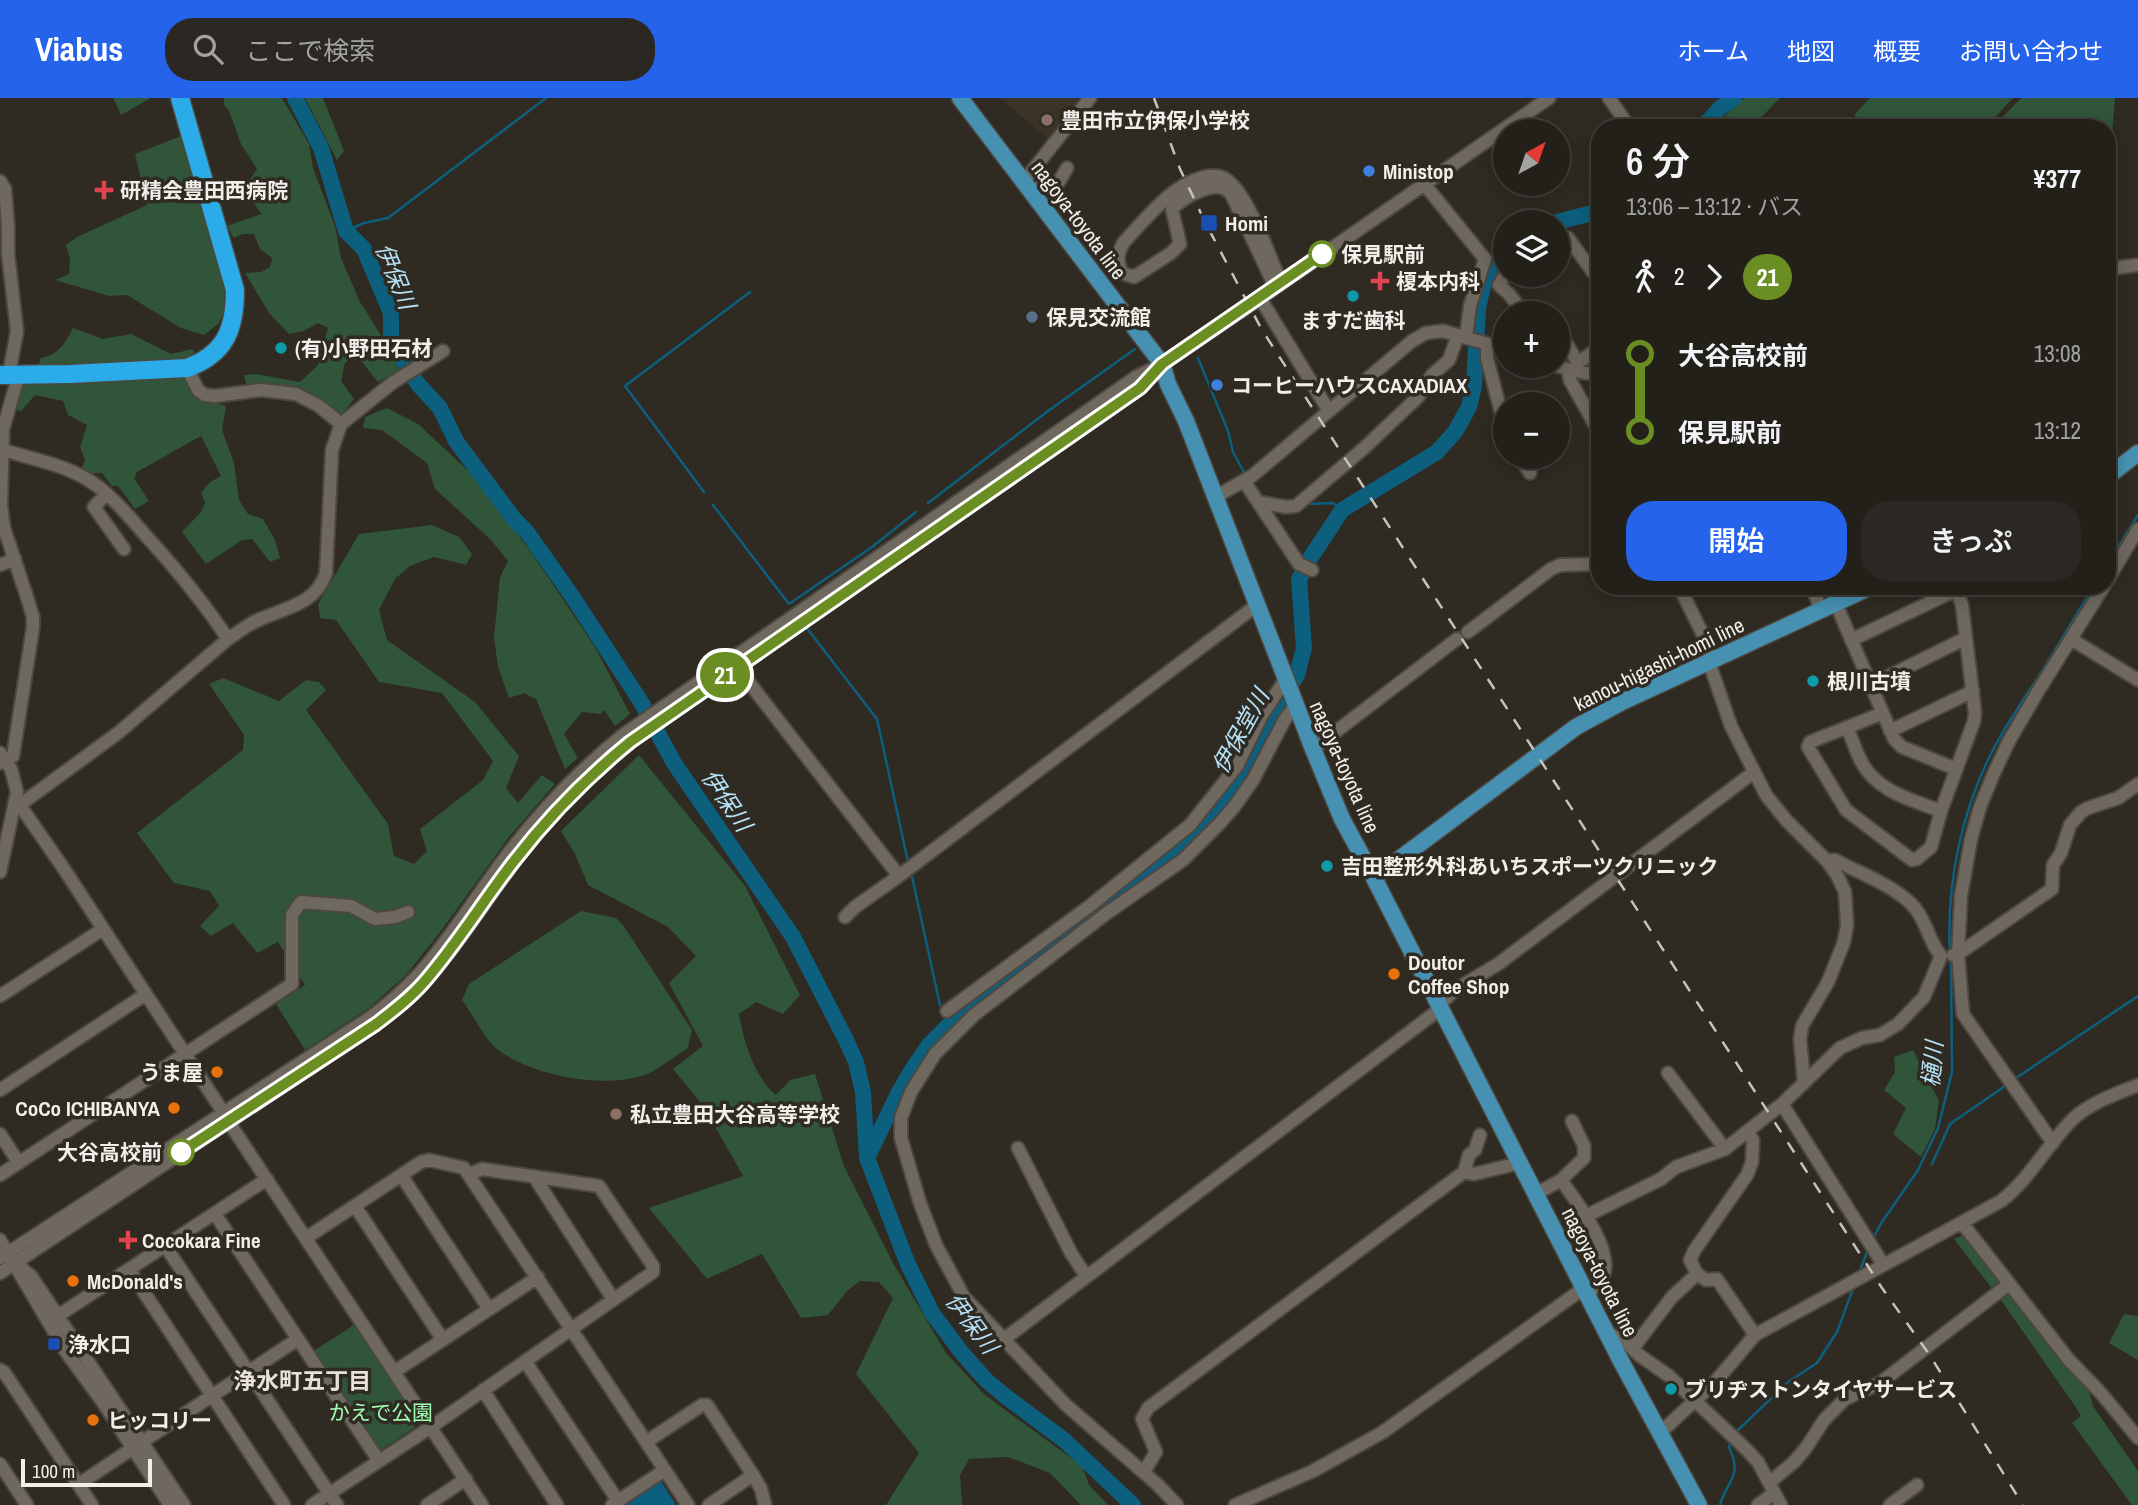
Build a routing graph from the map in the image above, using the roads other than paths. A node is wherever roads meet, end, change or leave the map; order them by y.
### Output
1 (180, 98) edge
2 (960, 98) edge
3 (1090, 98) edge
4 (1549, 98) edge
5 (1609, 98) edge
6 (1624, 119) edge
7 (1067, 168) dead end
8 (0, 181) edge
9 (1425, 185) junction
10 (1028, 187) junction
11 (1570, 241) edge
12 (2138, 265) edge
13 (2116, 268) edge
14 (1591, 269) edge
15 (1278, 285) junction
16 (1501, 287) edge
17 (1260, 298) junction
18 (1515, 301) edge
19 (1484, 342) edge
20 (1570, 349) edge
21 (441, 352) dead end
22 (1591, 353) edge
23 (1162, 364) junction
24 (187, 368) junction
25 (1570, 370) edge
26 (1591, 373) edge
27 (9, 375) edge
28 (1569, 378) edge
29 (1496, 392) edge
30 (1329, 411) junction
31 (1591, 418) edge
32 (341, 424) junction
33 (4, 450) junction
34 (2138, 453) edge
35 (1528, 469) edge
36 (2116, 470) edge
37 (1530, 473) dead end
38 (1247, 479) junction
39 (106, 494) junction
40 (1215, 498) junction
41 (1258, 502) junction
42 (2138, 529) edge
43 (124, 549) dead end
44 (15, 559) junction
45 (1591, 564) edge
46 (0, 565) edge
47 (2116, 566) edge
48 (1312, 570) dead end
49 (1683, 595) edge
50 (1819, 595) edge
51 (1854, 595) edge
52 (1930, 595) edge
53 (1945, 595) edge
54 (1958, 595) edge
55 (2098, 595) edge
56 (1933, 600) junction
57 (1257, 605) junction
58 (1828, 607) junction
59 (1966, 638) junction
60 (228, 639) junction
61 (2071, 639) junction
62 (1851, 640) junction
63 (1709, 662) junction
64 (737, 667) junction
65 (2138, 680) edge
66 (1871, 685) junction
67 (1290, 691) junction
68 (1973, 691) junction
69 (673, 706) junction
70 (1883, 713) junction
71 (1847, 727) junction
72 (1891, 731) junction
73 (1313, 749) junction
74 (2, 759) edge
75 (1956, 769) junction
76 (1754, 772) junction
77 (2138, 784) edge
78 (19, 802) junction
79 (1941, 811) junction
80 (1828, 861) junction
81 (0, 872) edge
82 (899, 876) junction
83 (1374, 878) junction
84 (408, 912) dead end
85 (845, 917) dead end
86 (103, 929) junction
87 (1950, 955) junction
88 (146, 994) junction
89 (0, 996) edge
90 (1439, 1007) junction
91 (947, 1011) dead end
92 (185, 1055) junction
93 (1668, 1073) dead end
94 (1804, 1082) junction
95 (2138, 1085) edge
96 (0, 1090) edge
97 (1782, 1104) junction
98 (226, 1116) junction
99 (1572, 1121) dead end
100 (1747, 1132) junction
101 (0, 1134) edge
102 (1480, 1135) dead end
103 (2053, 1143) junction
104 (1018, 1148) dead end
105 (1725, 1149) junction
106 (19, 1163) junction
107 (1520, 1163) junction
108 (1464, 1172) junction
109 (470, 1174) junction
110 (0, 1175) edge
111 (401, 1175) junction
112 (535, 1178) junction
113 (267, 1179) junction
114 (1561, 1180) junction
115 (1536, 1194) junction
116 (355, 1206) junction
117 (215, 1214) junction
118 (1586, 1216) junction
119 (1962, 1223) junction
120 (306, 1238) junction
121 (0, 1240) edge
122 (166, 1247) junction
123 (7, 1258) edge
124 (1884, 1264) junction
125 (130, 1270) junction
126 (0, 1273) edge
127 (1697, 1274) junction
128 (1086, 1276) junction
129 (538, 1277) junction
130 (2009, 1284) junction
131 (1585, 1291) junction
132 (613, 1299) junction
133 (489, 1309) junction
134 (59, 1315) junction
135 (571, 1328) junction
136 (1607, 1333) junction
137 (1755, 1335) junction
138 (298, 1339) junction
139 (443, 1340) junction
140 (1003, 1340) junction
141 (1633, 1348) junction
142 (525, 1361) junction
143 (0, 1370) edge
144 (394, 1372) junction
145 (249, 1373) junction
146 (483, 1390) junction
147 (212, 1396) junction
148 (1695, 1402) junction
149 (431, 1427) junction
150 (1661, 1432) junction
151 (2138, 1438) edge
152 (646, 1442) junction
153 (138, 1445) junction
154 (379, 1461) junction
155 (0, 1464) edge
156 (665, 1470) junction
157 (1144, 1472) junction
158 (753, 1475) junction
159 (466, 1479) junction
160 (79, 1484) junction
161 (1917, 1485) dead end
162 (1771, 1488) junction
163 (329, 1494) junction
164 (615, 1503) edge
165 (27, 1505) edge
166 (92, 1505) edge
167 (170, 1505) edge
168 (184, 1505) edge
169 (284, 1505) edge
170 (312, 1505) edge
171 (337, 1505) edge
172 (427, 1505) edge
173 (482, 1505) edge
174 (557, 1505) edge
175 (688, 1505) edge
176 (709, 1505) edge
177 (765, 1505) edge
178 (1177, 1505) edge
179 (1235, 1505) edge
180 (1699, 1505) edge
181 (1758, 1505) edge
182 (1781, 1505) edge
183 (1890, 1505) edge

1 - 24 highway
2 - 10 main road, nagoya-toyota line
3 - 10 street
4 - 9 street
5 - 6 street
7 - 10 street
8 - 27 street
9 - 15 street
9 - 19 street
10 - 23 main road, nagoya-toyota line
11 - 14 street
12 - 13 street
15 - 15 street
15 - 17 street
16 - 18 street
17 - 23 street
17 - 30 street
19 - 29 street
19 - 30 street
19 - 41 street
20 - 22 street
21 - 32 street
23 - 40 main road, nagoya-toyota line
23 - 64 street
23 - 69 street
24 - 27 highway
24 - 32 street
25 - 26 street
27 - 33 street
28 - 31 street
30 - 38 street
32 - 60 street
33 - 39 street
33 - 44 street
34 - 36 main road
35 - 37 street
38 - 40 street
38 - 41 street
39 - 43 street
39 - 60 street
40 - 57 main road, nagoya-toyota line
41 - 48 street
42 - 47 street
44 - 46 street
44 - 74 street
45 - 73 street
49 - 63 street
50 - 58 street
51 - 58 main road, kanou-higashi-homi line
52 - 56 street
53 - 56 street
54 - 59 street
55 - 61 street
56 - 62 street
57 - 67 main road, nagoya-toyota line
57 - 82 street
58 - 62 street
58 - 63 main road, kanou-higashi-homi line
59 - 66 street
59 - 68 street
60 - 78 street
61 - 65 street
61 - 87 street
62 - 66 street
63 - 76 street
63 - 83 main road, kanou-higashi-homi line
64 - 69 street
64 - 82 street
66 - 70 street
67 - 73 main road, nagoya-toyota line
67 - 91 street
67 - 140 street
68 - 72 street
68 - 75 street
69 - 98 street
70 - 71 street
70 - 72 street
71 - 79 street
71 - 79 street
72 - 75 street
73 - 83 main road, nagoya-toyota line
74 - 78 street
75 - 79 street
76 - 80 street
76 - 90 street
77 - 87 street
78 - 81 street
78 - 86 street
80 - 87 street
80 - 94 street
82 - 85 street
83 - 90 main road, nagoya-toyota line
84 - 92 street
86 - 88 street
86 - 89 street
87 - 94 street
87 - 103 street
88 - 92 street
88 - 96 street
90 - 107 main road, nagoya-toyota line
90 - 128 street
92 - 98 street
92 - 106 street
93 - 105 street
94 - 97 street
95 - 103 street
97 - 100 street
97 - 124 street
98 - 113 street
98 - 123 street
99 - 114 street
100 - 105 street
100 - 127 street
101 - 106 street
102 - 108 street
103 - 119 street
104 - 128 street
105 - 118 street
106 - 110 street
107 - 108 street
107 - 115 main road, nagoya-toyota line
108 - 157 street
109 - 111 street
109 - 112 street
109 - 129 street
111 - 116 street
111 - 133 street
112 - 132 street
112 - 132 street
113 - 117 street
113 - 120 street
114 - 115 street
114 - 118 street
115 - 131 main road, nagoya-toyota line
116 - 120 street
116 - 139 street
117 - 122 street
117 - 138 street
118 - 131 street
119 - 124 street
119 - 130 street
120 - 144 street
121 - 123 street
122 - 125 street
122 - 145 street
123 - 126 street
123 - 134 street
123 - 153 street
124 - 137 street
125 - 134 street
125 - 147 street
127 - 137 street
127 - 141 street
128 - 140 street
129 - 133 street
129 - 135 street
130 - 151 street
130 - 162 street
131 - 136 main road, nagoya-toyota line
131 - 179 street
132 - 135 street
133 - 139 street
134 - 153 street
135 - 142 street
135 - 152 street
136 - 141 street
136 - 150 main road, nagoya-toyota line
137 - 148 street
138 - 145 street
138 - 154 street
139 - 144 street
140 - 157 street
141 - 148 street
142 - 146 street
142 - 164 street
143 - 160 street
144 - 149 street
145 - 147 street
145 - 163 street
146 - 149 street
146 - 174 street
147 - 153 street
147 - 169 street
148 - 150 street
148 - 162 street
149 - 154 street
149 - 159 street
150 - 180 main road, nagoya-toyota line
152 - 156 street
152 - 158 street
153 - 160 street
153 - 167 street
153 - 168 street
154 - 163 street
155 - 165 street
156 - 164 street
156 - 175 street
157 - 178 street
158 - 176 street
158 - 177 street
159 - 172 street
159 - 173 street
160 - 166 street
161 - 183 street
162 - 181 street
162 - 182 street
163 - 170 street
163 - 171 street

